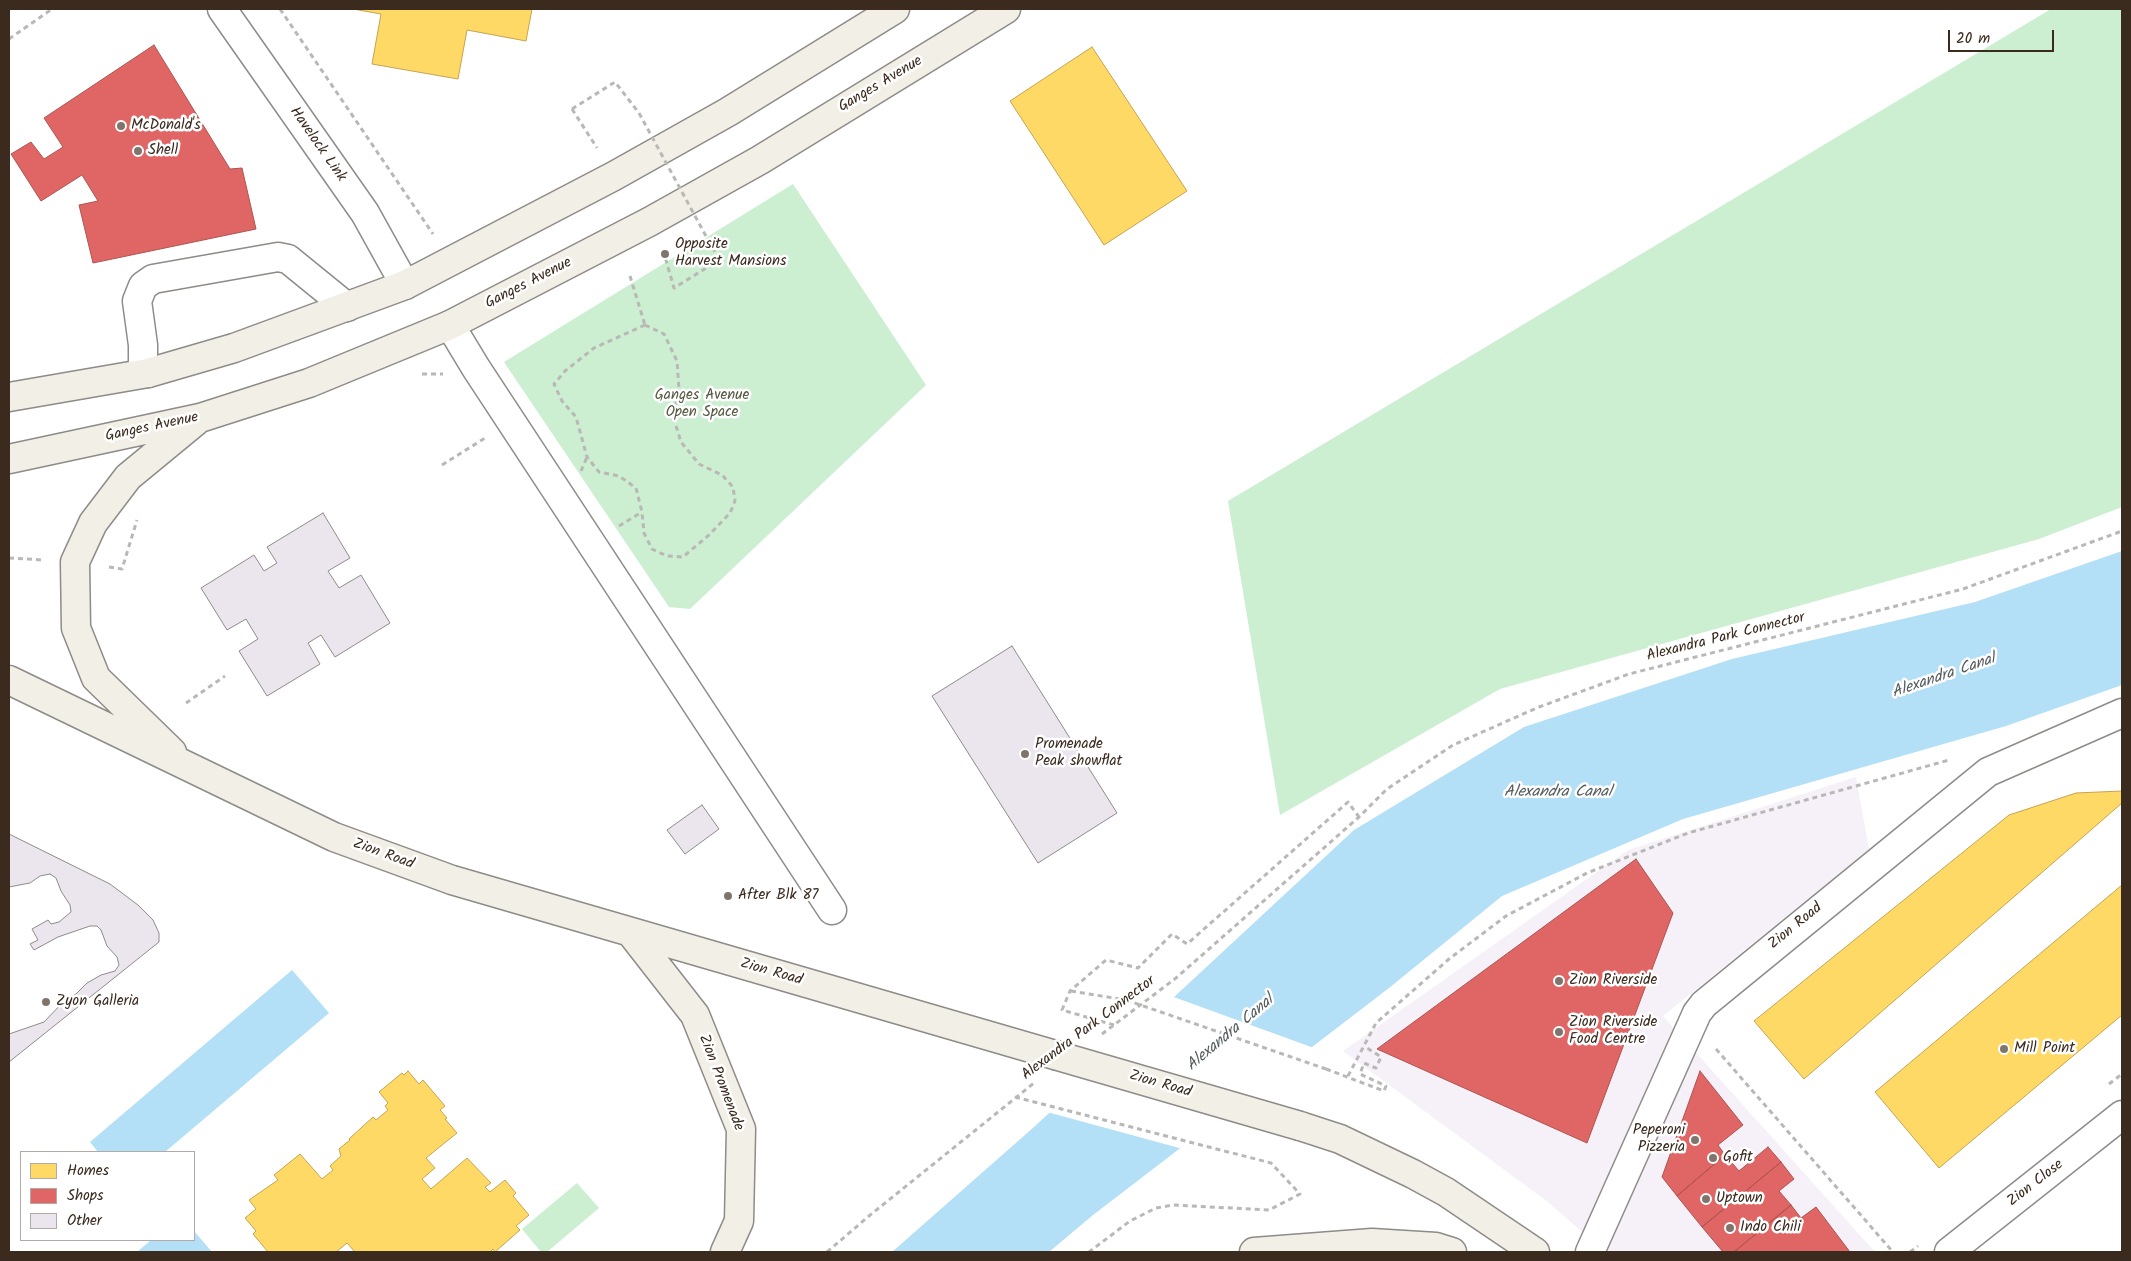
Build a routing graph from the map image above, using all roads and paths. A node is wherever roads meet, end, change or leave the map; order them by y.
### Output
1 (52, 9) edge
2 (222, 9) edge
3 (280, 9) edge
4 (895, 9) edge
5 (1006, 9) edge
6 (9, 39) edge
7 (598, 150) dead end
8 (666, 254) dead end
9 (450, 263) junction
10 (630, 276) dead end
11 (404, 285) junction
12 (347, 307) junction
13 (645, 324) junction
14 (450, 325) junction
15 (148, 374) junction
16 (448, 375) dead end
17 (414, 376) dead end
18 (9, 397) edge
19 (200, 418) junction
20 (486, 437) dead end
21 (9, 459) edge
22 (442, 465) dead end
23 (642, 512) junction
24 (139, 514) dead end
25 (615, 529) dead end
26 (2122, 530) edge
27 (9, 558) edge
28 (36, 560) dead end
29 (122, 569) dead end
30 (225, 676) dead end
31 (9, 680) edge
32 (186, 703) dead end
33 (2122, 713) edge
34 (1957, 757) dead end
35 (188, 767) junction
36 (1359, 818) junction
37 (832, 910) dead end
38 (631, 933) junction
39 (1070, 991) junction
40 (1693, 1022) junction
41 (1114, 1025) junction
42 (1099, 1036) dead end
43 (1364, 1046) junction
44 (1348, 1076) junction
45 (1038, 1081) dead end
46 (1015, 1097) junction
47 (2122, 1115) edge
48 (725, 1252) edge
49 (827, 1252) edge
50 (1089, 1252) edge
51 (1254, 1252) edge
52 (1452, 1252) edge
53 (1535, 1252) edge
54 (1590, 1252) edge
55 (1893, 1252) edge
56 (1949, 1252) edge

1 - 6 path
2 - 11 street, Havelock Link
3 - 9 path
4 - 9 main road
5 - 14 main road, Ganges Avenue
7 - 8 path, bridge
9 - 11 main road
10 - 13 path
11 - 12 main road
12 - 15 main road
12 - 15 street
13 - 23 path
13 - 23 path
14 - 19 main road, Ganges Avenue
14 - 37 street
15 - 18 main road
16 - 17 path
19 - 21 main road, Ganges Avenue
19 - 35 main road
20 - 22 path
23 - 25 path
24 - 29 path
26 - 36 path, Alexandra Park Connector
27 - 28 path
30 - 32 path
31 - 35 main road, Zion Road
33 - 40 street, Zion Road
34 - 43 path
35 - 38 main road, Zion Road
36 - 39 path, Alexandra Park Connector
36 - 41 path, Alexandra Park Connector
38 - 48 main road, Zion Promenade
38 - 53 main road, Zion Road, bridge
39 - 41 path, Alexandra Park Connector
39 - 44 path, bridge
40 - 54 street, Zion Road
40 - 55 path
41 - 42 path, Alexandra Park Connector
43 - 44 path
43 - 44 path
45 - 46 path, Alexandra Park Connector
46 - 49 path, Alexandra Park Connector
46 - 50 path
47 - 56 street, Zion Close
51 - 52 main road

